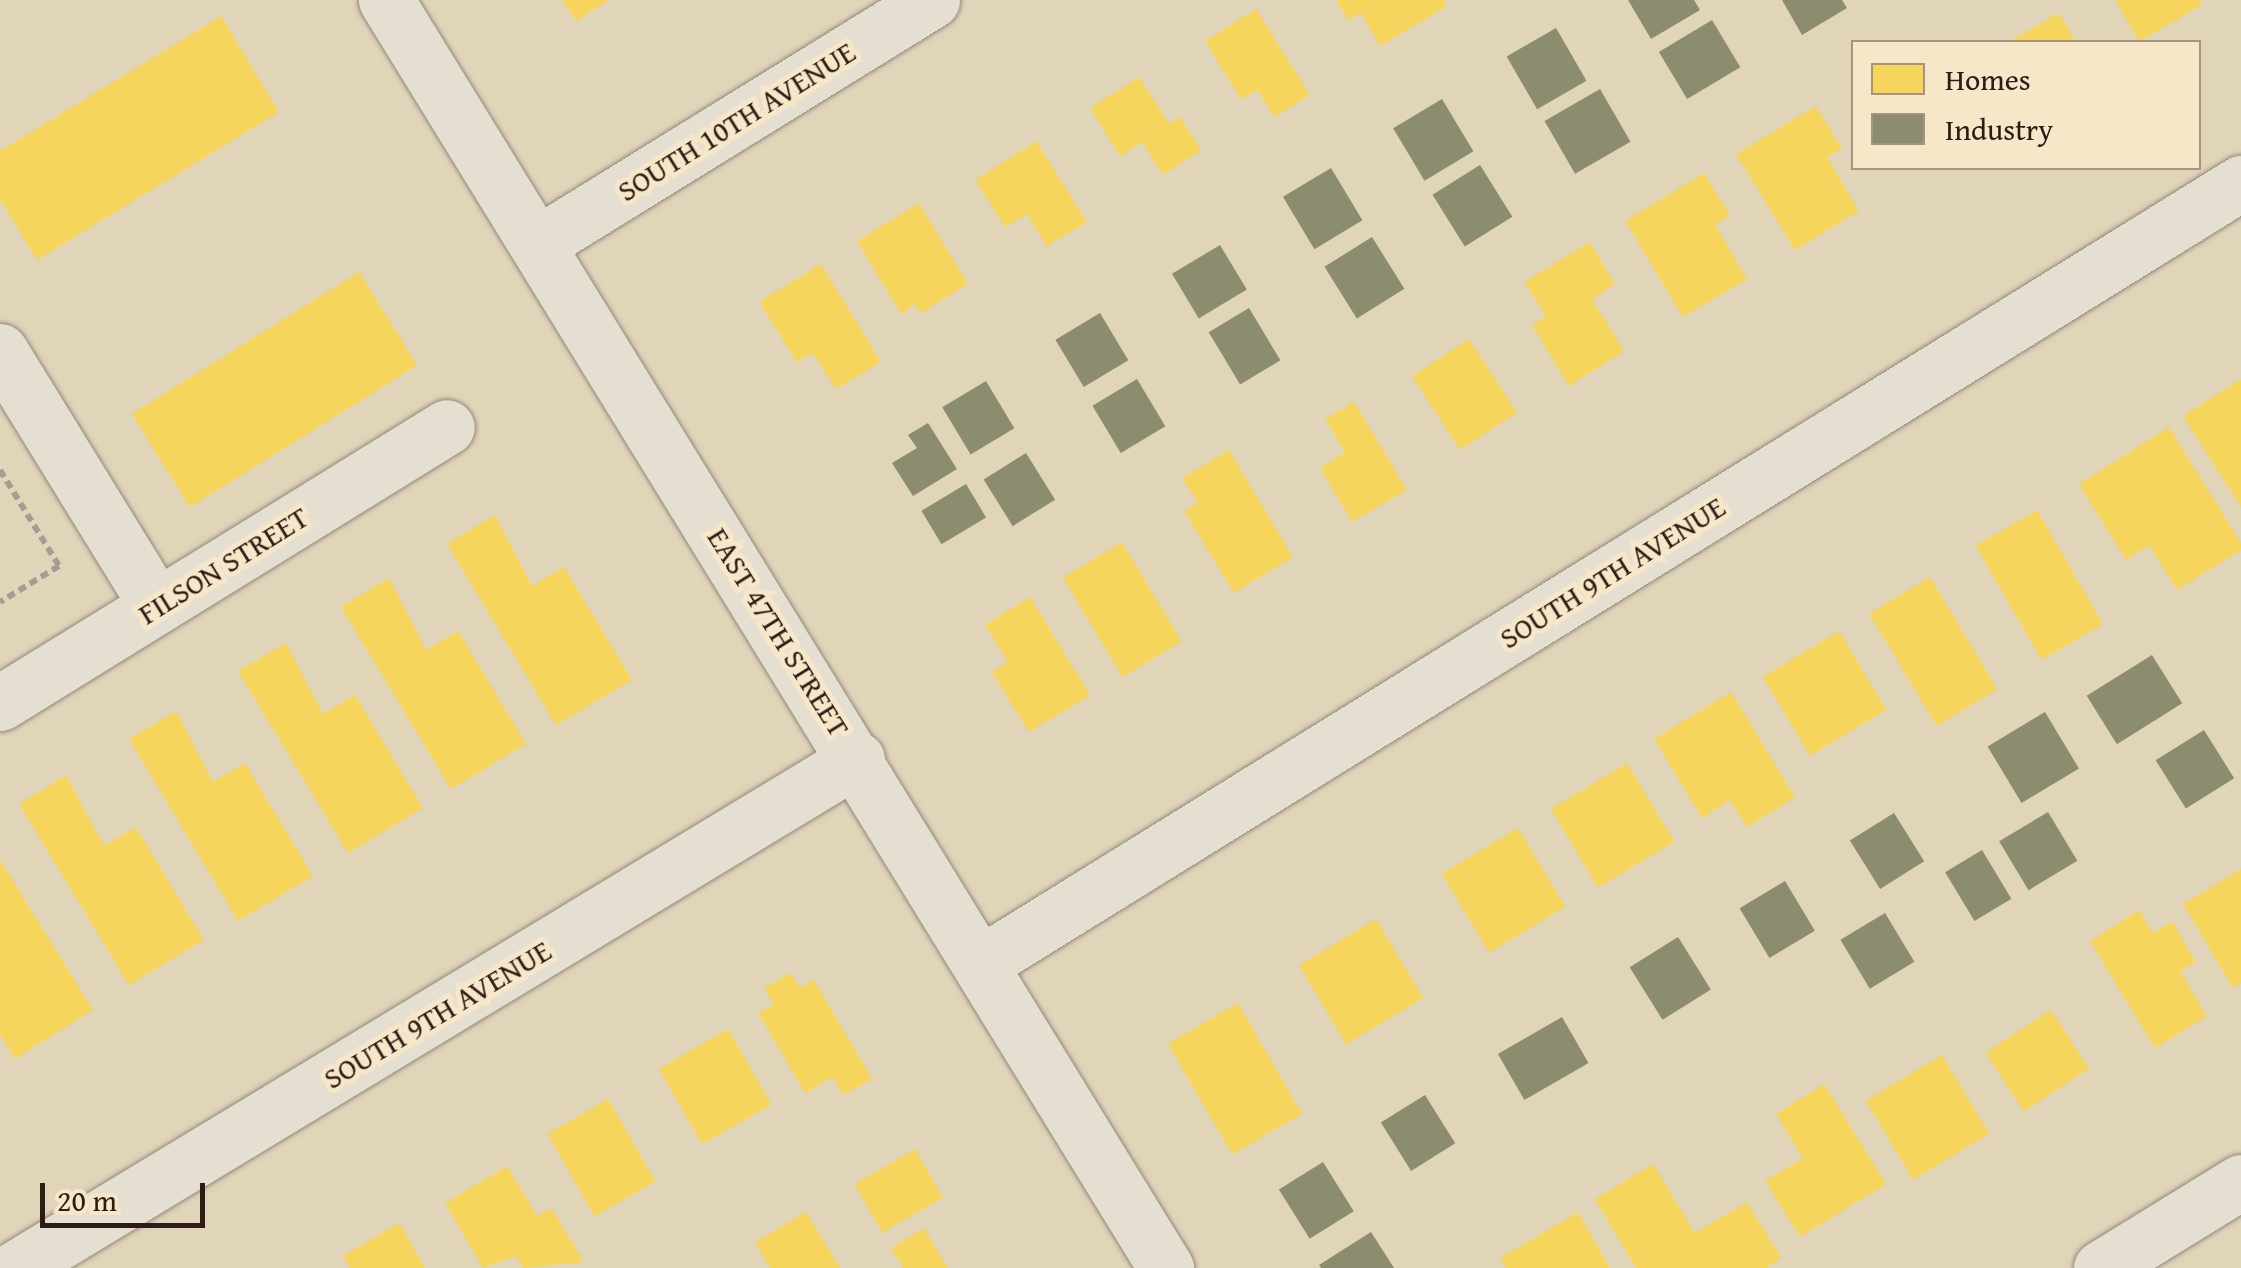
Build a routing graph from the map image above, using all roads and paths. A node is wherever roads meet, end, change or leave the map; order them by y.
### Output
1 (386, 0) edge
2 (932, 0) edge
3 (2241, 183) edge
4 (539, 243) junction
5 (0, 351) edge
6 (447, 427) dead end
7 (0, 470) edge
8 (0, 602) edge
9 (157, 606) junction
10 (0, 703) edge
11 (857, 759) junction
12 (982, 962) junction
13 (2241, 1182) edge
14 (16, 1268) edge
15 (1166, 1268) edge
16 (2101, 1268) edge

1 - 4 street, EAST 47TH STREET
2 - 4 street, SOUTH 10TH AVENUE
3 - 12 street, SOUTH 9TH AVENUE
4 - 11 street, EAST 47TH STREET
5 - 9 street
6 - 9 street, FILSON STREET
7 - 8 path
9 - 10 street, FILSON STREET
11 - 12 street, EAST 47TH STREET
11 - 14 street, SOUTH 9TH AVENUE
12 - 15 street, EAST 47TH STREET
13 - 16 street

